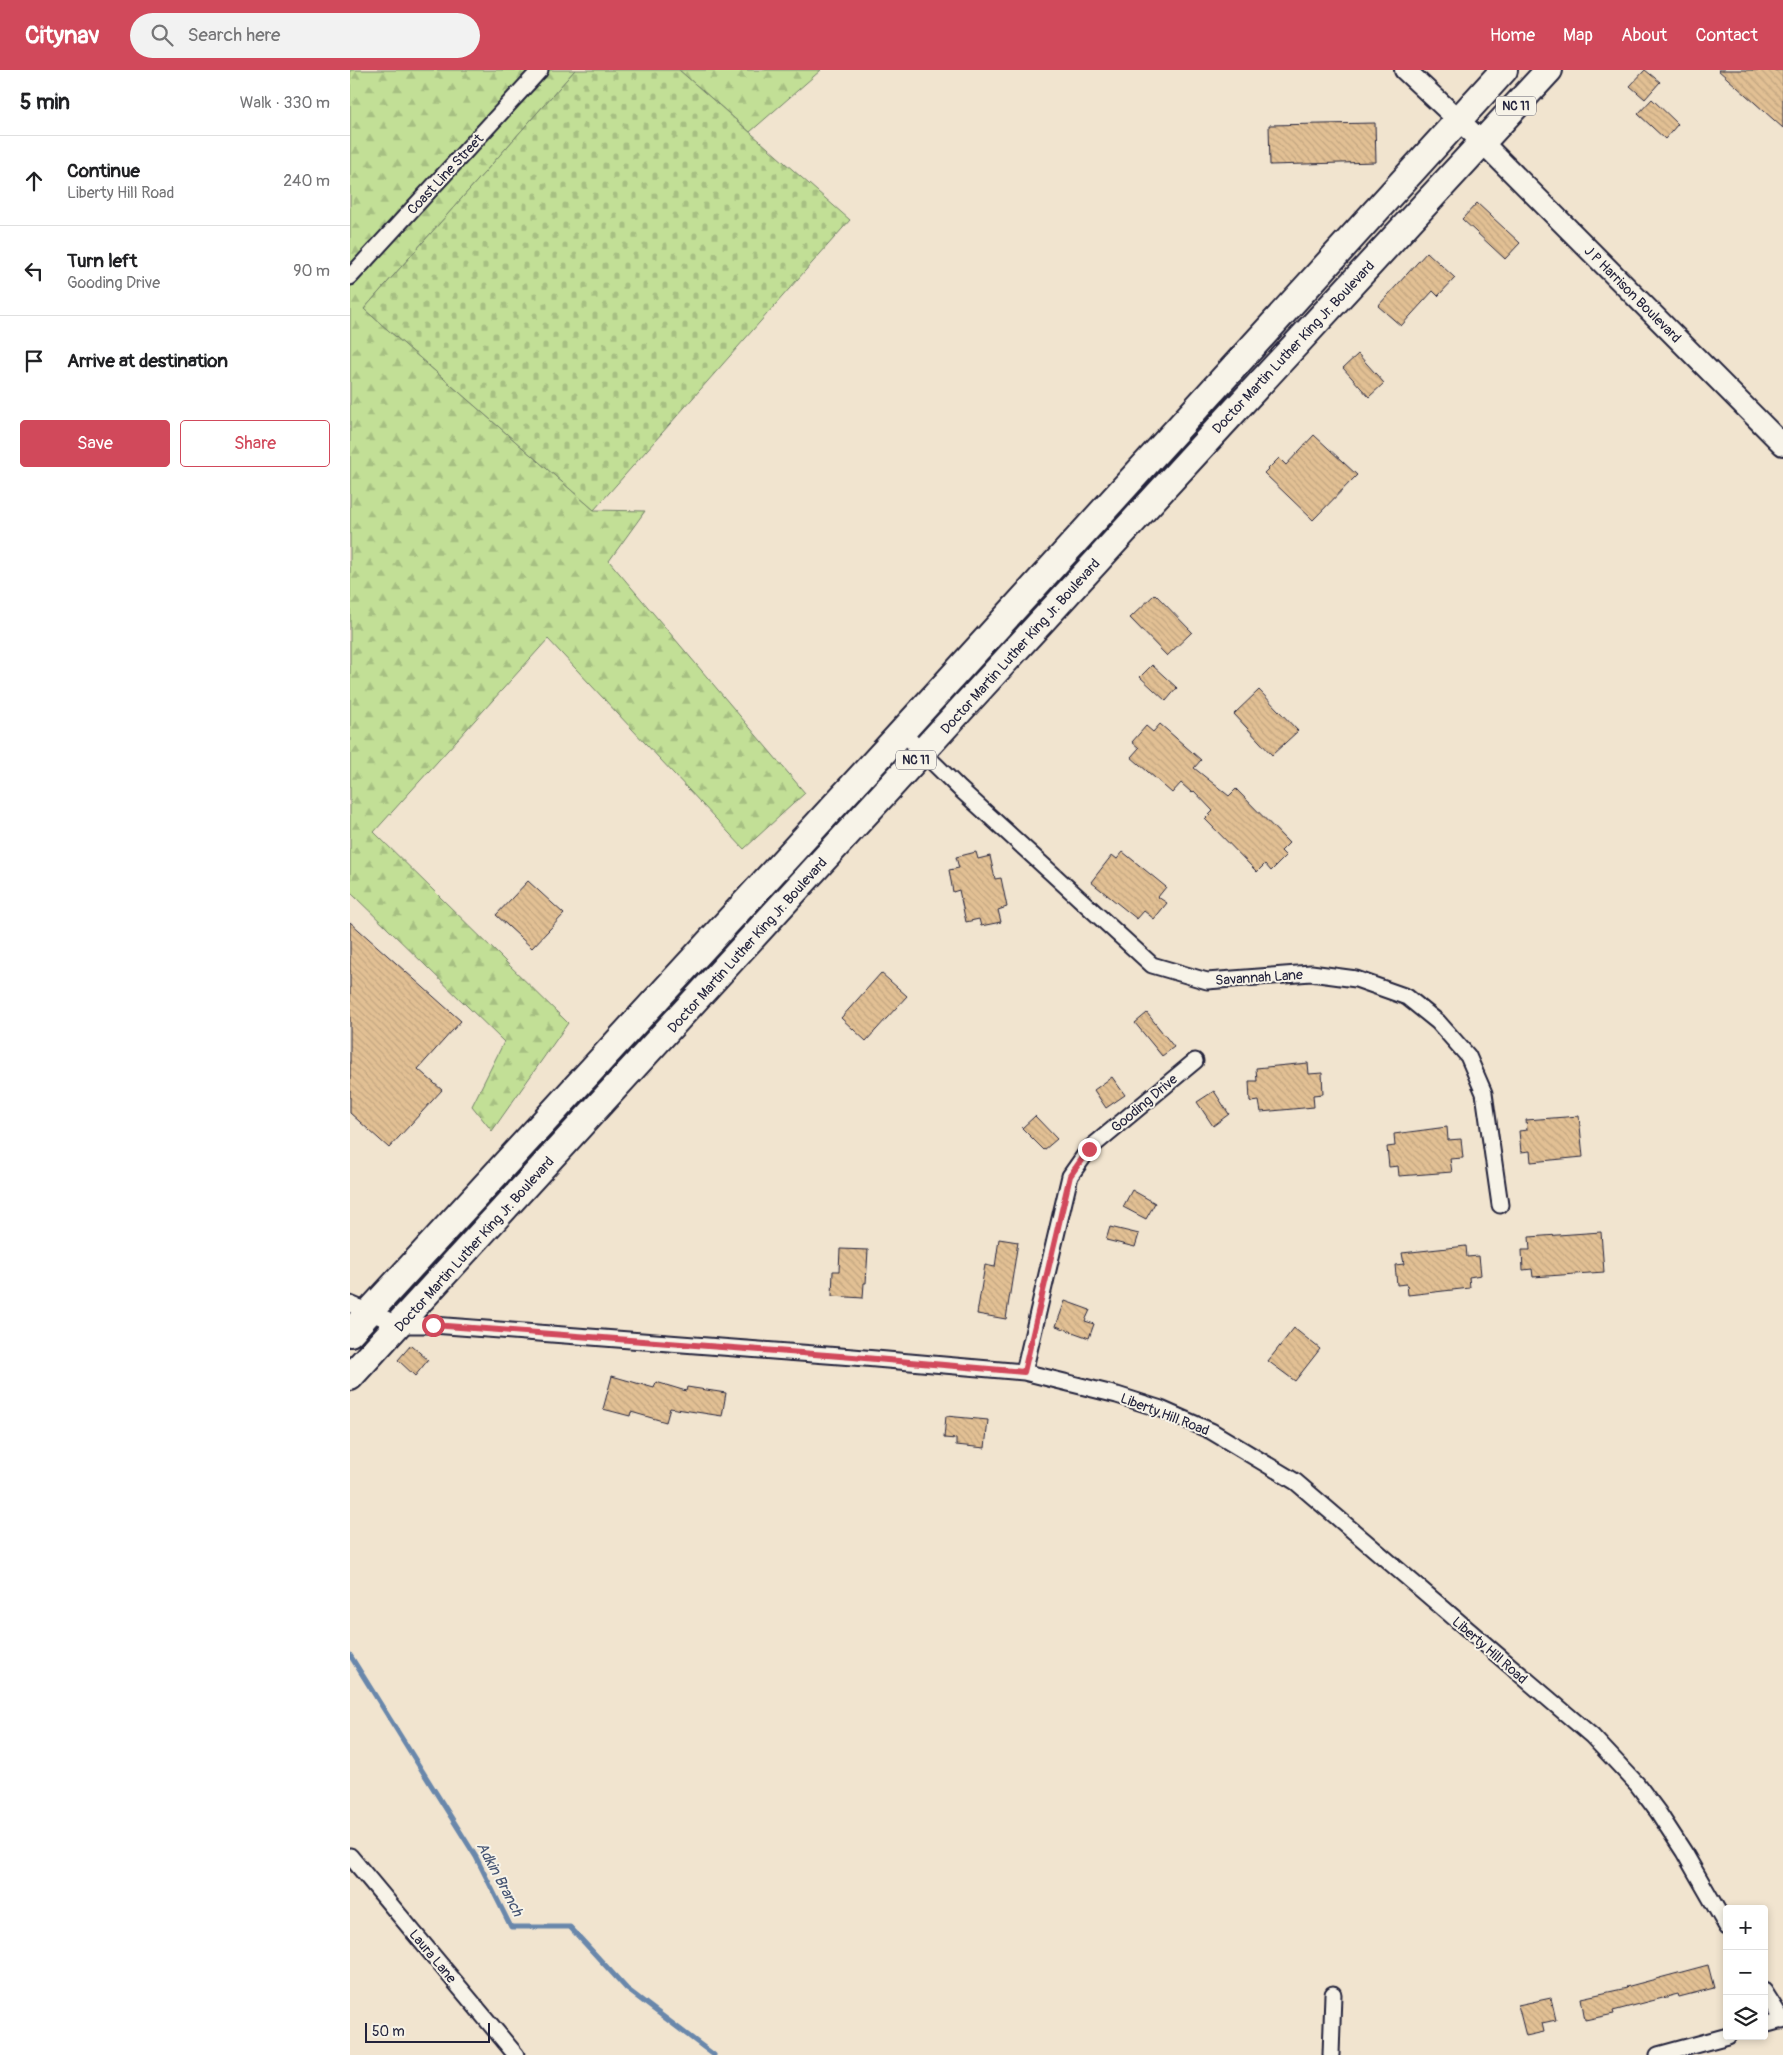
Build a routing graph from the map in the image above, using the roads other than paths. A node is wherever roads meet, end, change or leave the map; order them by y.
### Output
1 (540, 70) edge
2 (1405, 70) edge
3 (1504, 70) edge
4 (1549, 70) edge
5 (1458, 120) junction
6 (1482, 142) junction
7 (350, 277) edge
8 (1783, 445) edge
9 (902, 732) junction
10 (924, 751) junction
11 (1195, 1061) dead end
12 (1500, 1205) dead end
13 (360, 1308) edge
14 (400, 1325) junction
15 (350, 1333) edge
16 (1024, 1372) junction
17 (350, 1378) edge
18 (350, 1856) edge
19 (1723, 1920) edge
20 (1333, 1994) dead end
21 (1767, 1995) edge
22 (1783, 2020) edge
23 (1768, 2024) edge
24 (1723, 2037) edge
25 (516, 2055) edge
26 (1331, 2055) edge
27 (1658, 2055) edge

1 - 7 street, Coast Line Street
2 - 5 street, J P Harrison Boulevard
3 - 5 highway, Doctor Martin Luther King Jr. Boulevard / NC 11
4 - 6 highway, Doctor Martin Luther King Jr. Boulevard / NC 11
5 - 6 street, J P Harrison Boulevard
5 - 9 highway, Doctor Martin Luther King Jr. Boulevard / NC 11
6 - 8 street, J P Harrison Boulevard
6 - 10 highway, Doctor Martin Luther King Jr. Boulevard / NC 11
9 - 10 street, Savannah Lane
9 - 13 highway, Doctor Martin Luther King Jr. Boulevard / NC 11
10 - 12 street, Savannah Lane
10 - 14 highway, Doctor Martin Luther King Jr. Boulevard / NC 11
11 - 16 street, Gooding Drive
13 - 14 street
13 - 15 highway, Doctor Martin Luther King Jr. Boulevard / NC 11
14 - 16 street, Liberty Hill Road
14 - 17 highway, Doctor Martin Luther King Jr. Boulevard / NC 11
16 - 19 street, Liberty Hill Road
18 - 25 street, Laura Lane
20 - 26 street
21 - 22 street
22 - 23 street
24 - 27 street

